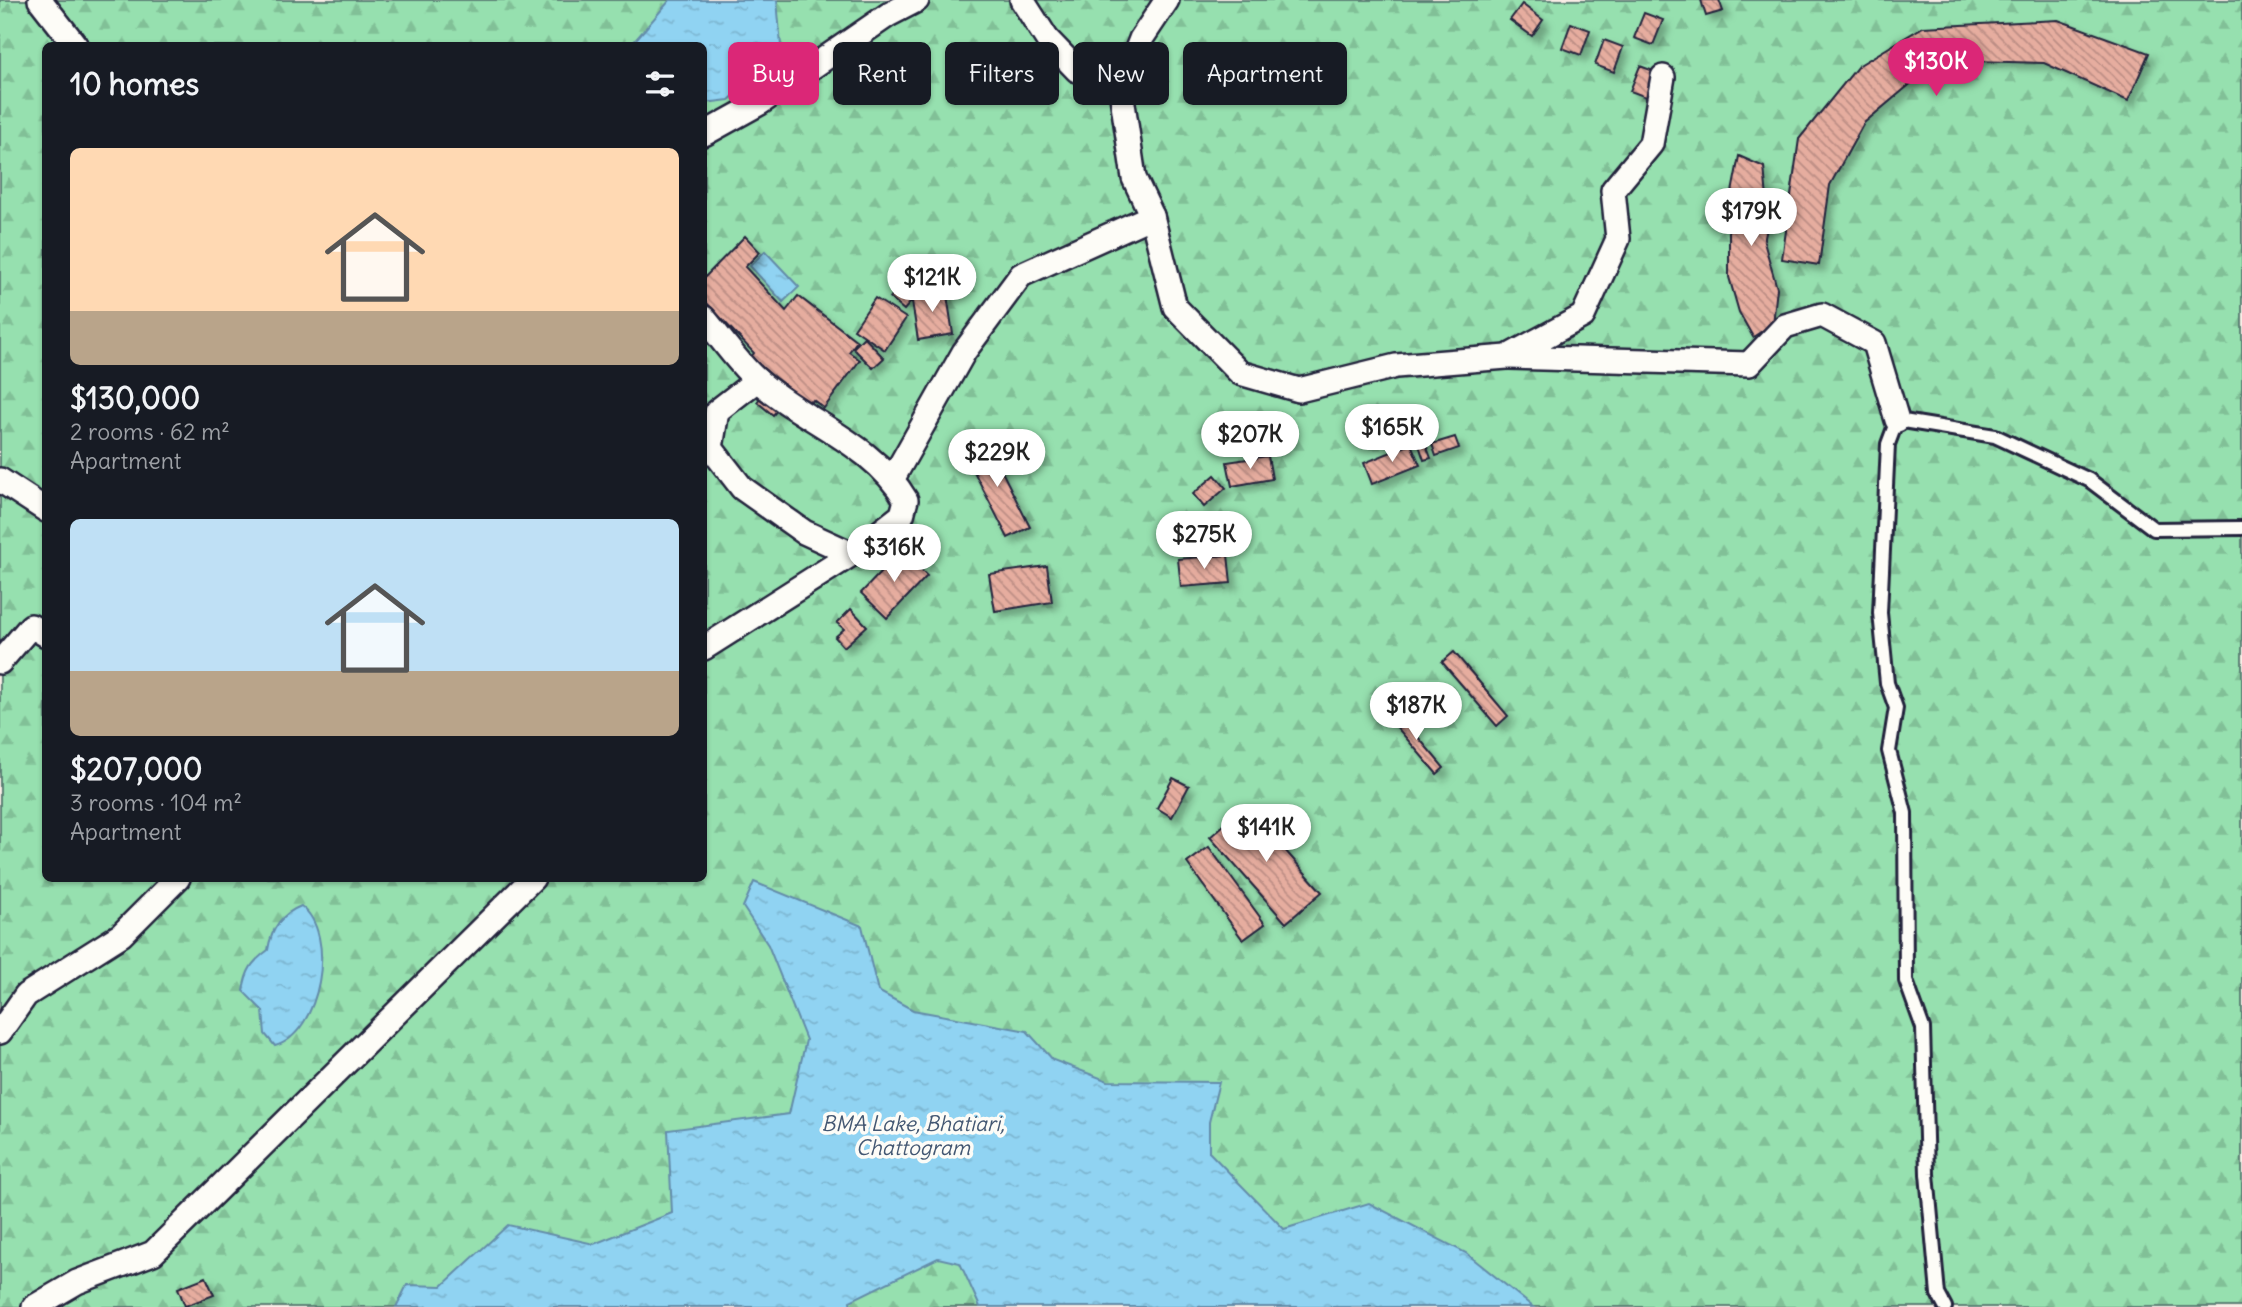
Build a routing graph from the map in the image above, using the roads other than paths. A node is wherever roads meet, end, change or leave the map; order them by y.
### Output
1 (40, 0) edge
2 (917, 0) edge
3 (1022, 0) edge
4 (1167, 0) edge
5 (73, 42) edge
6 (1139, 42) edge
7 (1073, 66) edge
8 (1663, 77) dead end
9 (1123, 105) edge
10 (707, 132) edge
11 (1152, 216) junction
12 (707, 322) edge
13 (1507, 357) junction
14 (757, 380) junction
15 (1897, 420) junction
16 (893, 478) junction
17 (0, 480) edge
18 (42, 507) edge
19 (2242, 528) edge
20 (852, 554) junction
21 (42, 633) edge
22 (707, 646) edge
23 (0, 662) edge
24 (174, 882) edge
25 (529, 882) edge
26 (0, 1032) edge
27 (34, 1307) edge
28 (1945, 1307) edge

1 - 5 street
2 - 10 street
3 - 7 street
4 - 6 street
8 - 13 street
9 - 11 street
11 - 13 street
11 - 16 street
12 - 14 street
13 - 15 street
14 - 16 street
14 - 20 street
15 - 19 lane
15 - 28 lane
16 - 20 street
17 - 18 street
20 - 22 street
21 - 23 street
24 - 26 street
25 - 27 street

